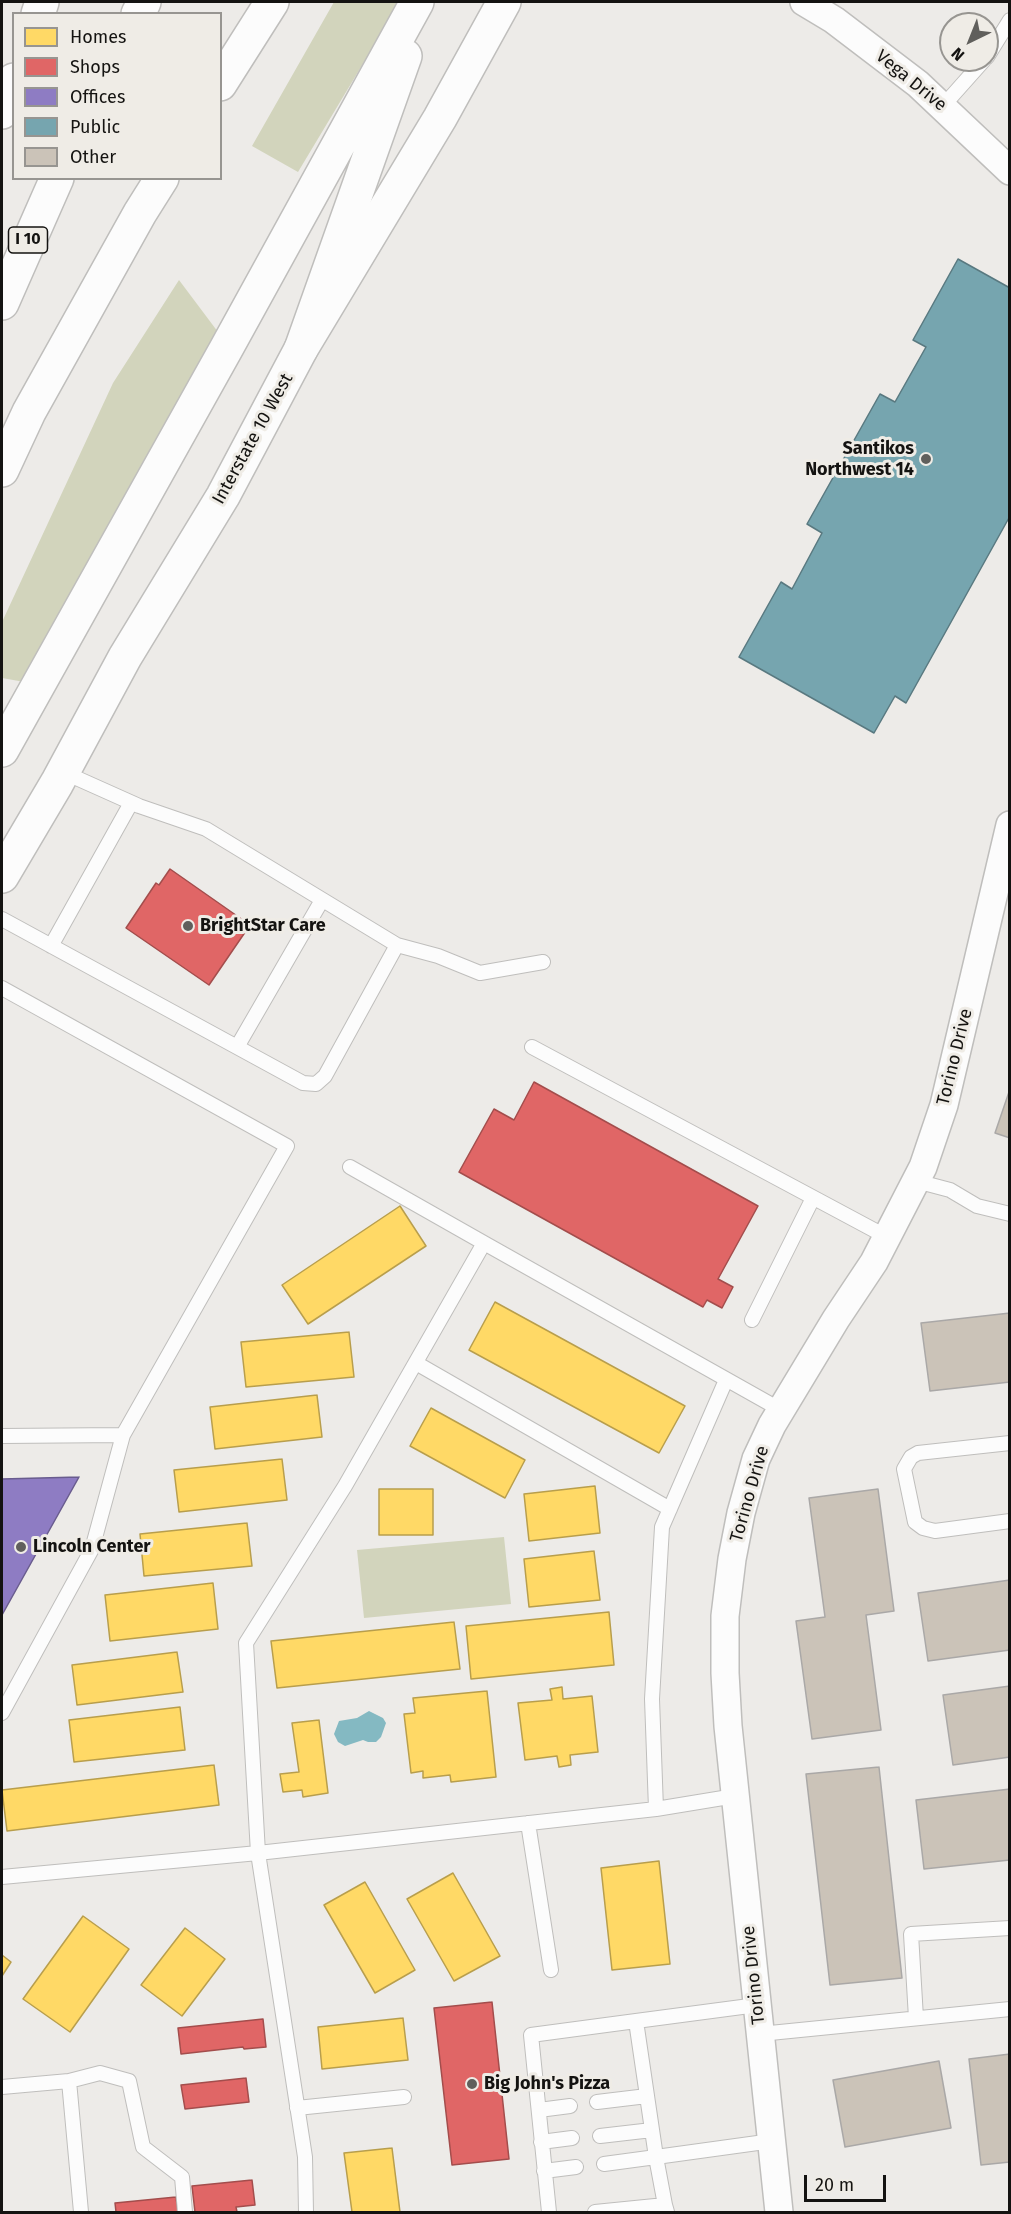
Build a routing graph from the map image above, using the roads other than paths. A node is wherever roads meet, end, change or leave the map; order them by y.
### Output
1 (272, 2) edge
2 (417, 2) edge
3 (424, 2) edge
4 (504, 2) edge
5 (804, 2) edge
6 (1010, 20) edge
7 (999, 37) edge
8 (973, 72) edge
9 (222, 81) edge
10 (12, 85) edge
11 (943, 106) junction
12 (2, 112) edge
13 (1010, 171) edge
14 (56, 180) edge
15 (161, 180) edge
16 (2, 303) edge
17 (301, 349) junction
18 (2, 470) edge
19 (2, 750) edge
20 (63, 772) junction
21 (131, 803) junction
22 (1010, 825) edge
23 (2, 876) edge
24 (322, 900) junction
25 (2, 919) edge
26 (397, 945) junction
27 (51, 946) junction
28 (543, 963) dead end
29 (2, 988) edge
30 (237, 1047) junction
31 (532, 1047) dead end
32 (350, 1167) dead end
33 (916, 1181) junction
34 (813, 1198) junction
35 (1010, 1214) edge
36 (887, 1238) junction
37 (484, 1243) junction
38 (752, 1320) dead end
39 (416, 1363) junction
40 (726, 1380) junction
41 (781, 1410) junction
42 (123, 1435) junction
43 (2, 1436) edge
44 (1010, 1443) edge
45 (670, 1509) junction
46 (1010, 1521) edge
47 (2, 1713) edge
48 (735, 1796) junction
49 (656, 1809) junction
50 (528, 1823) junction
51 (258, 1853) junction
52 (2, 1877) edge
53 (1010, 1928) edge
54 (551, 1970) dead end
55 (757, 2005) junction
56 (1010, 2009) edge
57 (916, 2018) junction
58 (636, 2021) junction
59 (760, 2034) junction
60 (69, 2081) junction
61 (2, 2087) edge
62 (647, 2096) junction
63 (404, 2097) dead end
64 (597, 2102) dead end
65 (570, 2106) dead end
66 (297, 2108) junction
67 (538, 2109) junction
68 (652, 2130) junction
69 (600, 2136) dead end
70 (572, 2138) dead end
71 (772, 2141) junction
72 (542, 2142) junction
73 (656, 2157) junction
74 (604, 2164) dead end
75 (576, 2167) dead end
76 (544, 2171) junction
77 (666, 2209) edge
78 (81, 2212) edge
79 (185, 2212) edge
80 (306, 2212) edge
81 (549, 2212) edge
82 (595, 2212) edge
83 (779, 2212) edge

1 - 9 main road
2 - 19 main road
3 - 17 main road
4 - 17 main road, Interstate 10 West
5 - 11 street, Vega Drive
6 - 7 lane
8 - 11 lane
10 - 12 main road
11 - 13 street, Vega Drive
14 - 16 main road, I 10
15 - 18 main road
17 - 20 main road, Interstate 10 West
20 - 21 lane
20 - 23 main road, Interstate 10 West
21 - 24 lane
21 - 27 lane
22 - 33 street, Torino Drive
24 - 26 lane
24 - 30 lane
25 - 27 lane
26 - 28 lane
26 - 30 lane
27 - 30 lane
29 - 42 lane
31 - 34 lane
32 - 37 lane
33 - 35 lane
33 - 36 street, Torino Drive
34 - 36 lane
34 - 38 lane
36 - 41 street, Torino Drive
37 - 39 lane
37 - 40 lane
39 - 45 lane
39 - 51 lane
40 - 41 lane
40 - 45 lane
41 - 48 street, Torino Drive
42 - 43 lane
42 - 47 lane
44 - 46 lane
45 - 49 lane
48 - 49 lane
48 - 55 street, Torino Drive
49 - 50 lane
50 - 51 lane
50 - 54 lane
51 - 52 lane
51 - 66 lane
53 - 57 lane
55 - 58 lane
55 - 59 street, Torino Drive
56 - 57 lane
57 - 59 lane
58 - 62 lane
58 - 67 lane
59 - 71 street, Torino Drive
60 - 61 lane
60 - 78 lane
60 - 79 lane
62 - 64 lane
62 - 68 lane
63 - 66 lane
65 - 67 lane
66 - 80 lane
67 - 72 lane
68 - 69 lane
68 - 73 lane
70 - 72 lane
71 - 73 lane
71 - 83 street, Torino Drive
72 - 76 lane
73 - 74 lane
73 - 77 lane
75 - 76 lane
76 - 81 lane
77 - 82 lane

